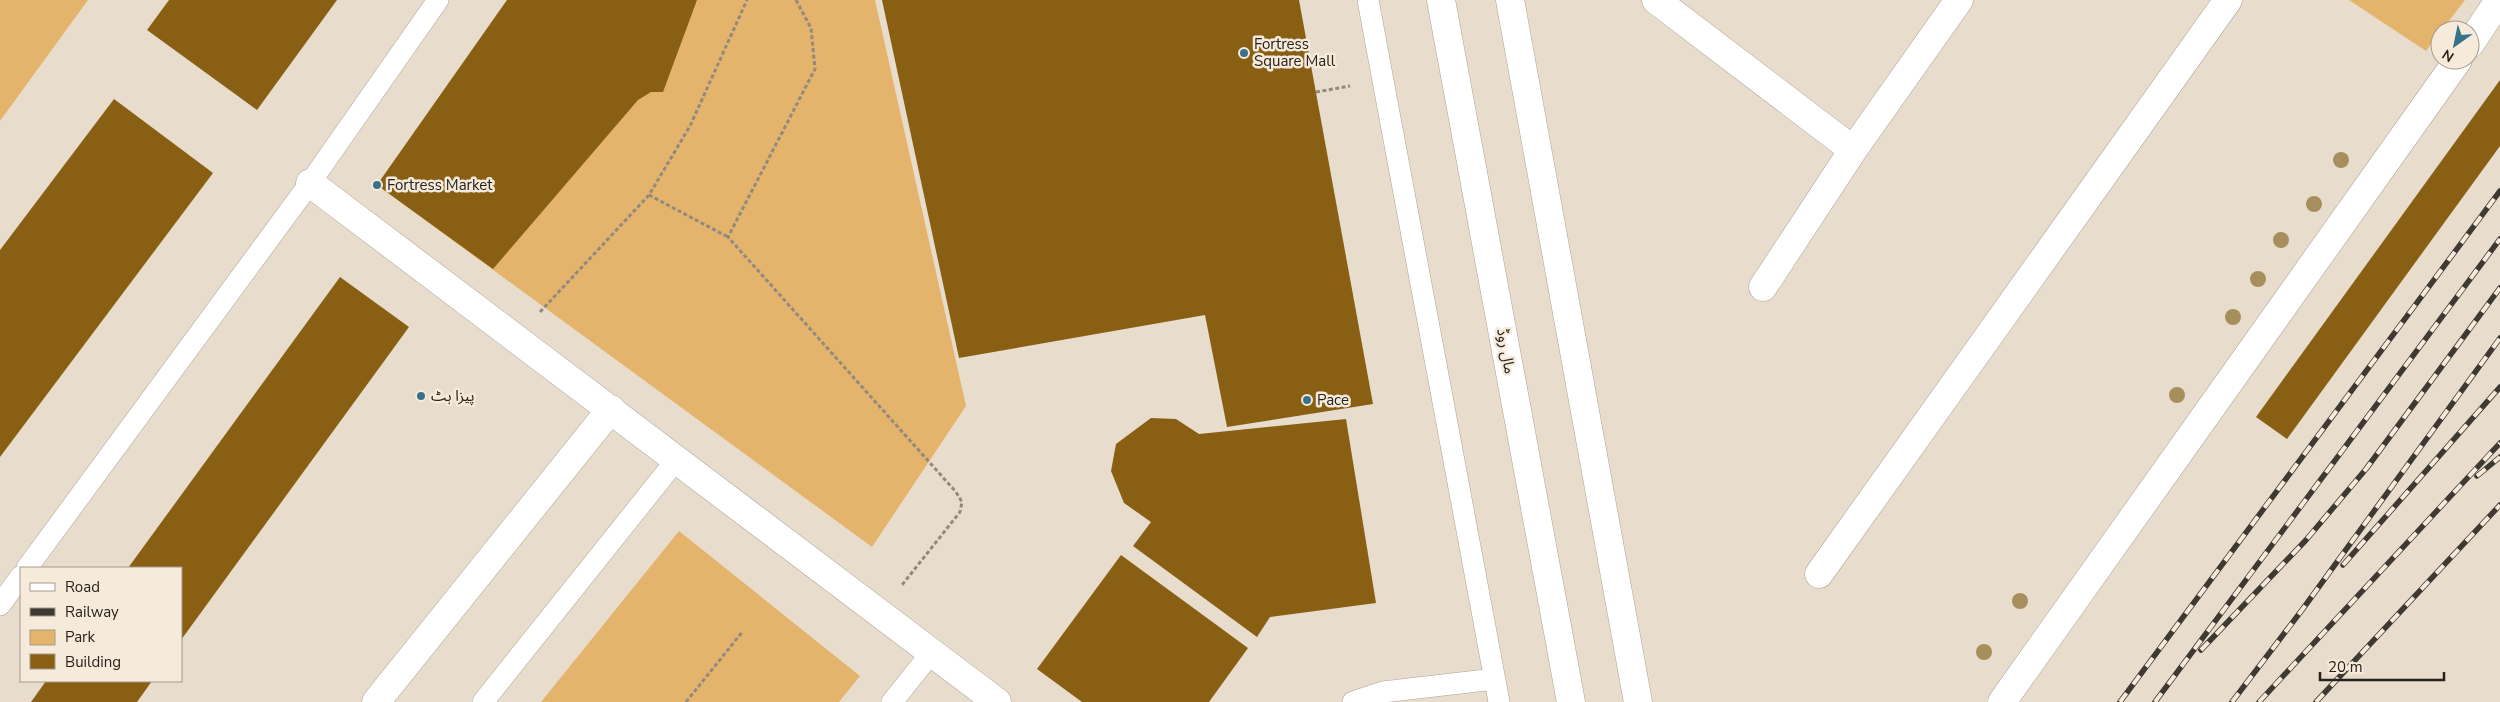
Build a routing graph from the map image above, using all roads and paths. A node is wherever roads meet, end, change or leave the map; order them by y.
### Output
1 (438, 0) edge
2 (747, 0) edge
3 (796, 0) edge
4 (1368, 0) edge
5 (1441, 0) edge
6 (1510, 0) edge
7 (1656, 0) edge
8 (1960, 0) edge
9 (2228, 0) edge
10 (2499, 0) edge
11 (2480, 29) edge
12 (2451, 70) edge
13 (1853, 150) junction
14 (310, 183) junction
15 (649, 195) junction
16 (728, 237) junction
17 (1763, 287) dead end
18 (516, 338) junction
19 (611, 409) junction
20 (677, 459) junction
21 (28, 567) edge
22 (1820, 574) dead end
23 (20, 577) edge
24 (0, 605) edge
25 (880, 613) junction
26 (743, 631) dead end
27 (932, 652) junction
28 (1494, 679) junction
29 (995, 701) edge
30 (376, 702) edge
31 (483, 702) edge
32 (686, 702) edge
33 (892, 702) edge
34 (1353, 702) edge
35 (1499, 702) edge
36 (1571, 702) edge
37 (1638, 702) edge
38 (2002, 702) edge

1 - 14 lane
2 - 15 path
3 - 16 path
4 - 28 lane
5 - 36 street, مال روڈ
6 - 37 street
7 - 13 street
8 - 13 street
9 - 22 street
10 - 11 street
12 - 38 street
13 - 17 street
14 - 18 street
14 - 21 lane
15 - 16 path
15 - 18 path
16 - 25 path
18 - 19 street
19 - 20 street
19 - 30 street
20 - 25 street
20 - 31 lane
23 - 24 lane
25 - 27 street
26 - 32 path
27 - 29 street
27 - 33 lane
28 - 34 lane
28 - 35 lane

